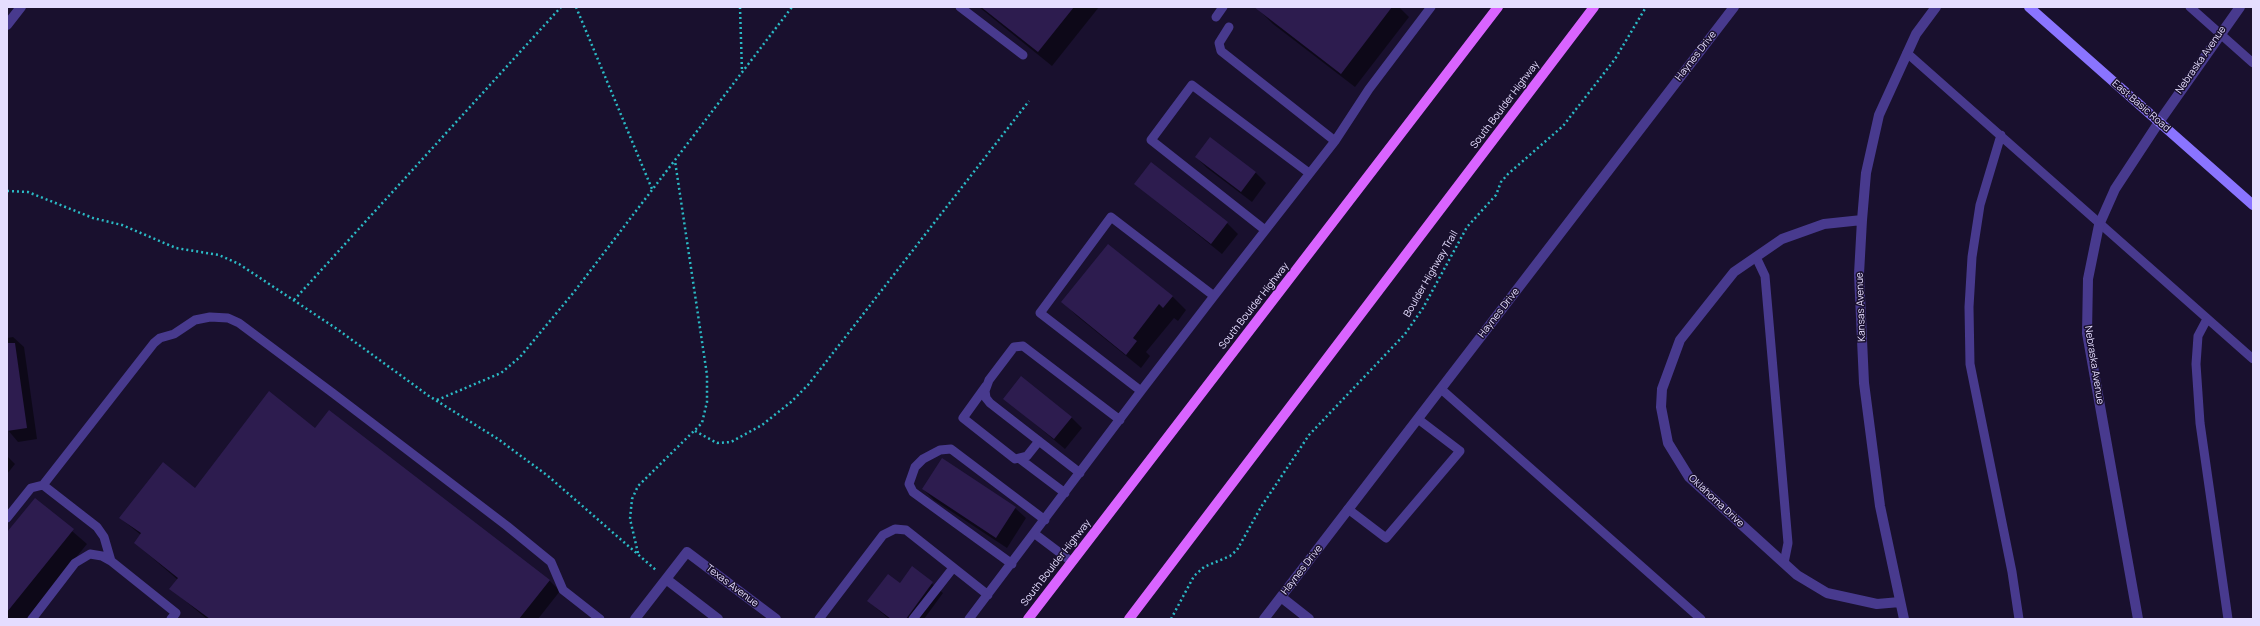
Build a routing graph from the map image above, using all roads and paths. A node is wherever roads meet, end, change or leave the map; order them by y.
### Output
1 (21, 7) edge
2 (561, 7) edge
3 (576, 7) edge
4 (740, 7) edge
5 (792, 7) edge
6 (960, 7) edge
7 (1223, 7) edge
8 (1431, 7) edge
9 (1498, 7) edge
10 (1594, 7) edge
11 (1646, 7) edge
12 (1734, 7) edge
13 (1936, 7) edge
14 (2029, 7) edge
15 (2190, 7) edge
16 (2240, 7) edge
17 (1216, 17) dead end
18 (7, 25) edge
19 (1229, 27) dead end
20 (2220, 34) junction
21 (1907, 53) junction
22 (1023, 55) dead end
23 (2253, 63) edge
24 (742, 73) junction
25 (1029, 101) dead end
26 (2159, 122) junction
27 (2001, 135) junction
28 (1335, 141) junction
29 (675, 160) junction
30 (1309, 173) junction
31 (652, 190) junction
32 (7, 191) edge
33 (2253, 205) edge
34 (1862, 220) junction
35 (2099, 225) junction
36 (1265, 230) junction
37 (1756, 256) junction
38 (1214, 296) junction
39 (294, 300) junction
40 (2207, 319) junction
41 (2253, 359) edge
42 (986, 386) junction
43 (1441, 389) junction
44 (1141, 391) junction
45 (436, 400) junction
46 (1418, 419) junction
47 (1120, 420) junction
48 (695, 431) junction
49 (1039, 441) junction
50 (1020, 459) junction
51 (1080, 473) junction
52 (43, 485) junction
53 (1065, 493) junction
54 (1348, 510) junction
55 (7, 518) edge
56 (1045, 520) junction
57 (1035, 534) junction
58 (638, 554) junction
59 (111, 561) junction
60 (1072, 562) junction
61 (1784, 563) junction
62 (1012, 564) junction
63 (953, 568) junction
64 (666, 579) junction
65 (988, 595) junction
66 (1281, 597) junction
67 (1900, 602) junction
68 (174, 616) edge
69 (824, 617) edge
70 (32, 619) edge
71 (184, 619) edge
72 (600, 619) edge
73 (635, 619) edge
74 (718, 619) edge
75 (776, 619) edge
76 (913, 619) edge
77 (969, 619) edge
78 (1028, 619) edge
79 (1130, 619) edge
80 (1171, 619) edge
81 (1264, 619) edge
82 (1309, 619) edge
83 (1701, 619) edge
84 (1904, 619) edge
85 (2019, 619) edge
86 (2138, 619) edge
87 (2228, 619) edge

1 - 18 street
2 - 39 path
3 - 31 path
4 - 24 path
5 - 24 path
6 - 22 lane
7 - 17 lane
8 - 28 lane
9 - 60 main road, South Boulder Highway
10 - 79 main road, South Boulder Highway
11 - 80 path, Boulder Highway Trail
12 - 43 street, Haynes Drive
13 - 21 street, Kansas Avenue
14 - 26 street, East Basic Road
15 - 20 lane
16 - 20 street, Nebraska Avenue
19 - 28 lane
20 - 23 lane
20 - 26 street, Nebraska Avenue
21 - 27 lane
21 - 34 street, Kansas Avenue
24 - 29 path
25 - 48 path
26 - 33 street, East Basic Road
26 - 35 street, Nebraska Avenue
27 - 35 lane
27 - 85 lane
28 - 30 lane
29 - 31 path
29 - 48 path
30 - 36 lane
30 - 36 lane
31 - 45 path
32 - 39 path
34 - 37 street, Oklahoma Drive
34 - 67 street, Kansas Avenue
35 - 40 lane
35 - 86 street, Nebraska Avenue
36 - 38 lane
37 - 61 lane
37 - 61 street, Oklahoma Drive
38 - 44 lane
38 - 44 lane
39 - 45 path
40 - 41 lane
40 - 87 lane
42 - 47 lane
42 - 49 lane
42 - 50 lane
43 - 46 street, Haynes Drive
43 - 83 lane
44 - 47 lane
45 - 58 path
46 - 54 street, Haynes Drive
46 - 54 lane
47 - 51 lane
48 - 58 path
49 - 50 lane
49 - 51 lane
50 - 53 lane
51 - 53 lane
52 - 55 lane
52 - 59 lane
52 - 72 lane
53 - 56 lane
54 - 66 street, Haynes Drive
56 - 57 lane
56 - 62 lane
57 - 60 lane
57 - 62 lane
58 - 64 path
59 - 68 lane
59 - 70 lane
60 - 78 main road, South Boulder Highway
61 - 67 street, Oklahoma Drive
62 - 65 lane
63 - 65 lane
63 - 69 lane
63 - 76 lane
64 - 73 street
64 - 74 street
64 - 75 street, Texas Avenue
65 - 77 lane
66 - 81 street, Haynes Drive
66 - 82 street
67 - 84 street, Kansas Avenue
68 - 71 lane

